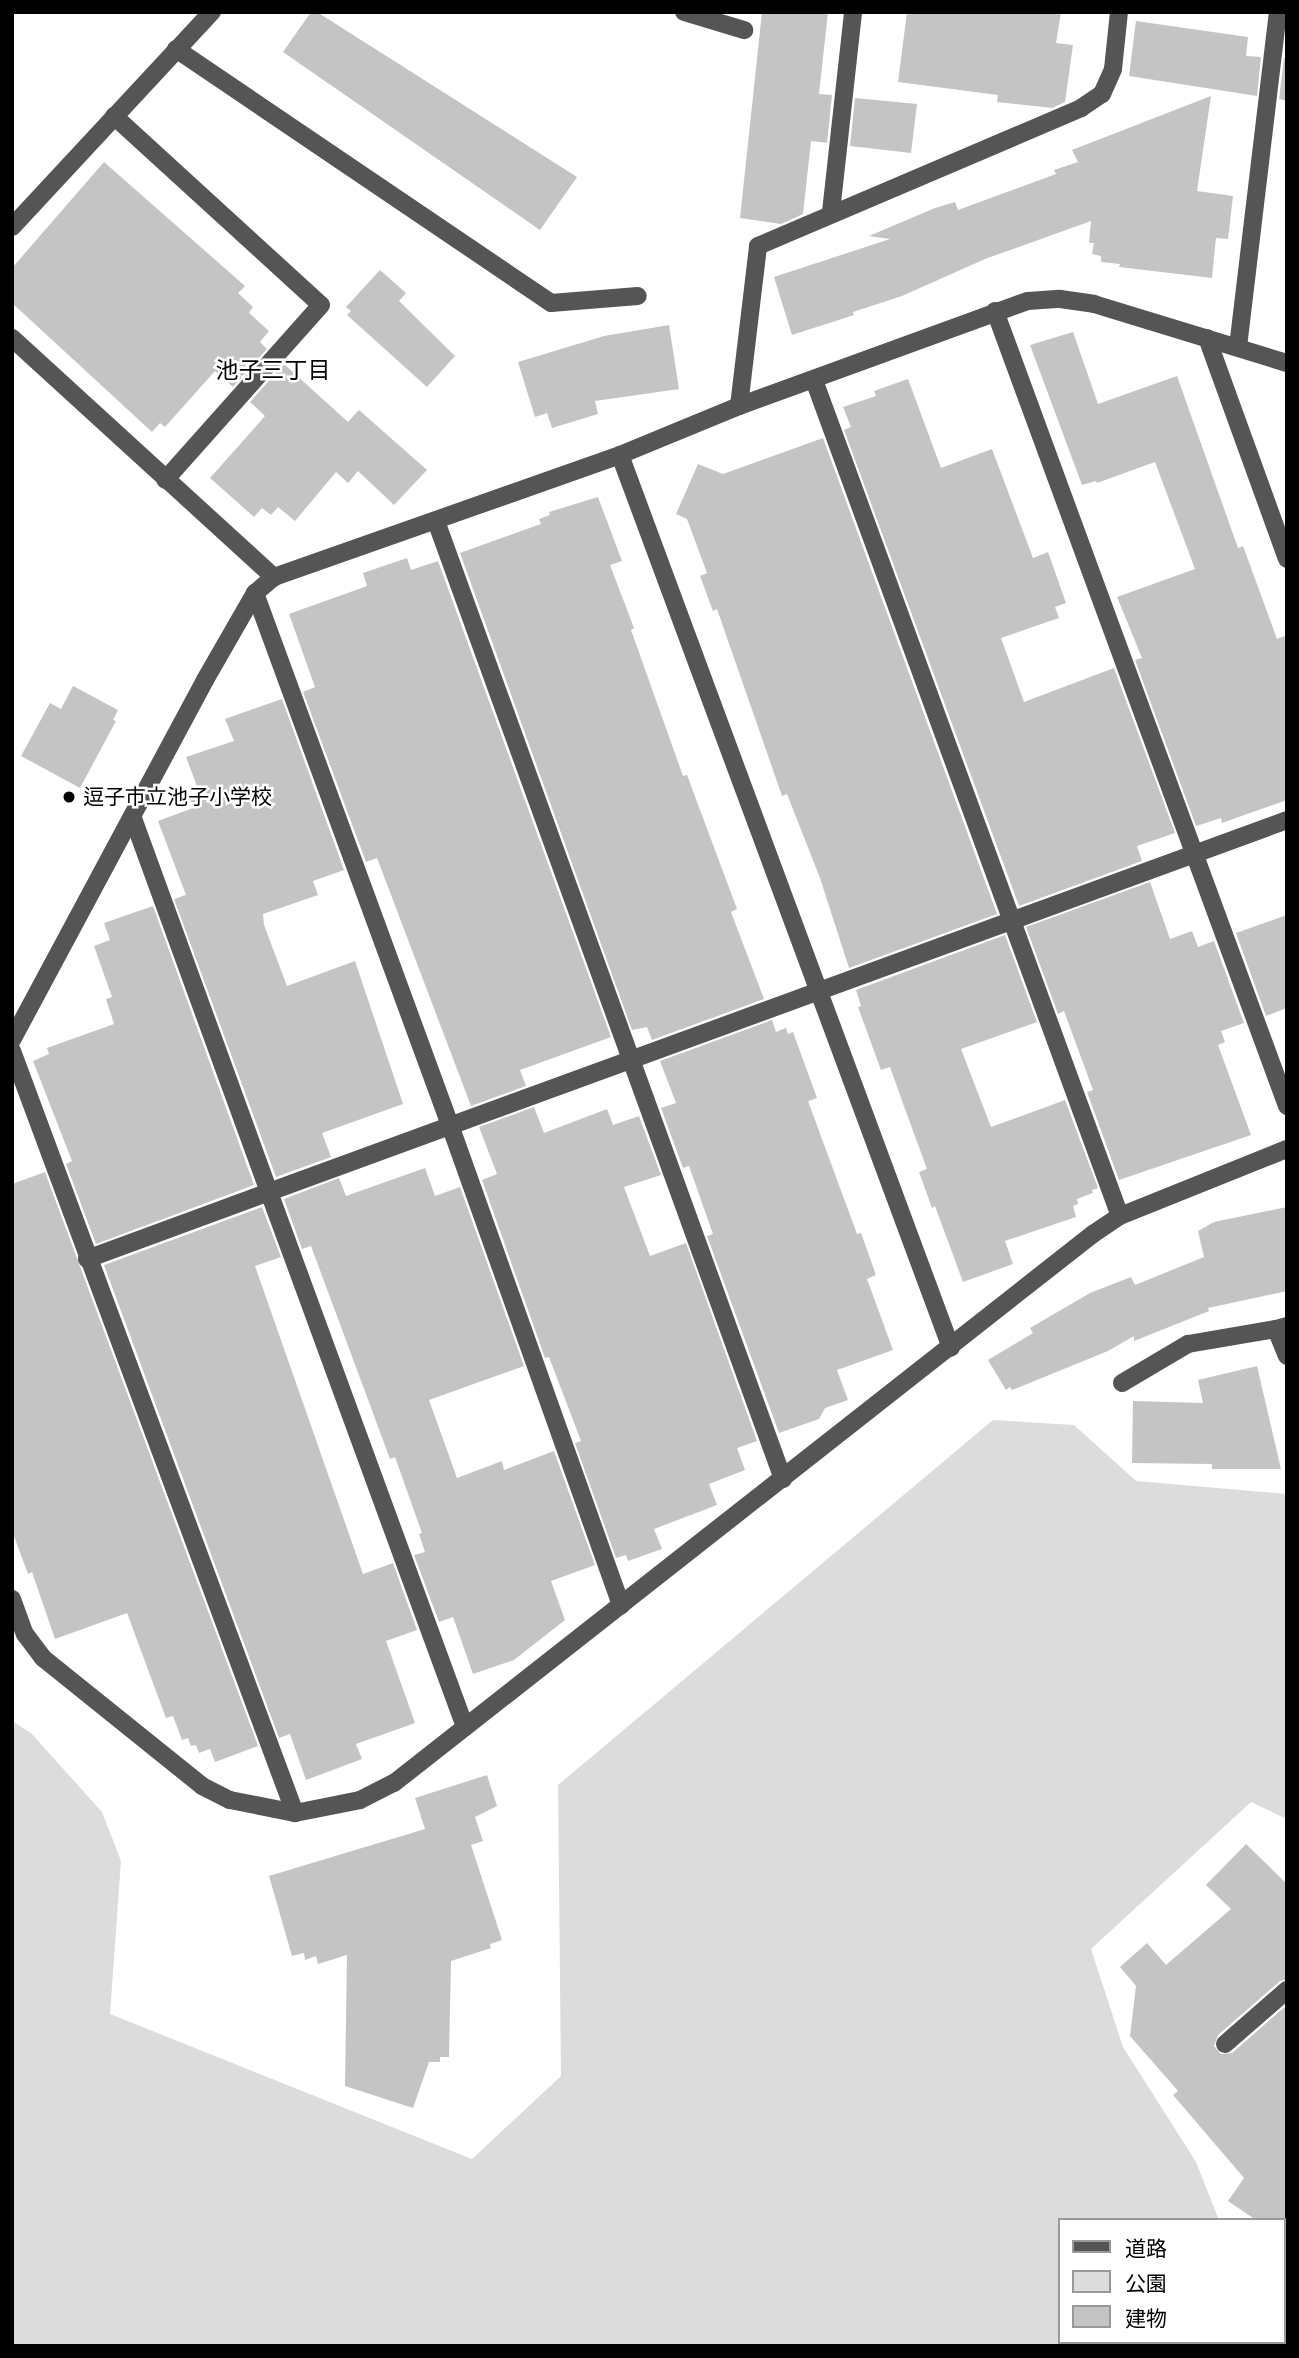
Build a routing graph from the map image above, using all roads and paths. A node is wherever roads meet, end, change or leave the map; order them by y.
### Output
1 (212, 12) edge
2 (684, 12) edge
3 (853, 12) edge
4 (1119, 12) edge
5 (1278, 12) edge
6 (744, 30) dead end
7 (176, 49) junction
8 (114, 116) junction
9 (831, 212) junction
10 (12, 228) edge
11 (638, 296) dead end
12 (995, 311) junction
13 (12, 338) edge
14 (1207, 338) junction
15 (1238, 347) junction
16 (1287, 363) edge
17 (814, 380) junction
18 (739, 406) junction
19 (620, 455) junction
20 (165, 480) junction
21 (436, 521) junction
22 (1287, 559) edge
23 (274, 577) junction
24 (255, 593) junction
25 (132, 816) junction
26 (1287, 820) edge
27 (1194, 853) junction
28 (1011, 919) junction
29 (819, 990) junction
30 (12, 1040) edge
31 (12, 1051) edge
32 (629, 1060) junction
33 (1287, 1106) edge
34 (450, 1125) junction
35 (1287, 1149) edge
36 (269, 1192) junction
37 (1120, 1216) junction
38 (87, 1259) junction
39 (1282, 1327) edge
40 (951, 1348) junction
41 (1287, 1356) edge
42 (1122, 1383) dead end
43 (783, 1479) junction
44 (12, 1599) edge
45 (621, 1605) junction
46 (465, 1727) junction
47 (295, 1813) junction
48 (1287, 1990) edge
49 (1225, 2044) dead end

1 - 7 street
2 - 6 street
3 - 9 street
4 - 9 street
5 - 15 street
7 - 8 street
7 - 11 street
8 - 10 street
8 - 20 street
9 - 18 street
12 - 14 street
12 - 17 street
12 - 27 street
13 - 20 street
14 - 15 street
14 - 22 street
15 - 16 street
17 - 18 street
17 - 28 street
18 - 19 street
19 - 21 street
19 - 29 street
20 - 23 street
21 - 23 street
21 - 32 street
23 - 24 street
24 - 25 street
24 - 34 street
25 - 30 street
25 - 36 street
26 - 27 street
27 - 28 street
27 - 33 street
28 - 29 street
28 - 37 street
29 - 32 street
29 - 40 street
31 - 38 street
32 - 34 street
32 - 43 street
34 - 36 street
34 - 45 street
35 - 37 street
36 - 38 street
36 - 46 street
37 - 40 street
38 - 47 street
39 - 41 street
39 - 42 street
40 - 43 street
43 - 45 street
44 - 47 street
45 - 46 street
46 - 47 street
48 - 49 street

